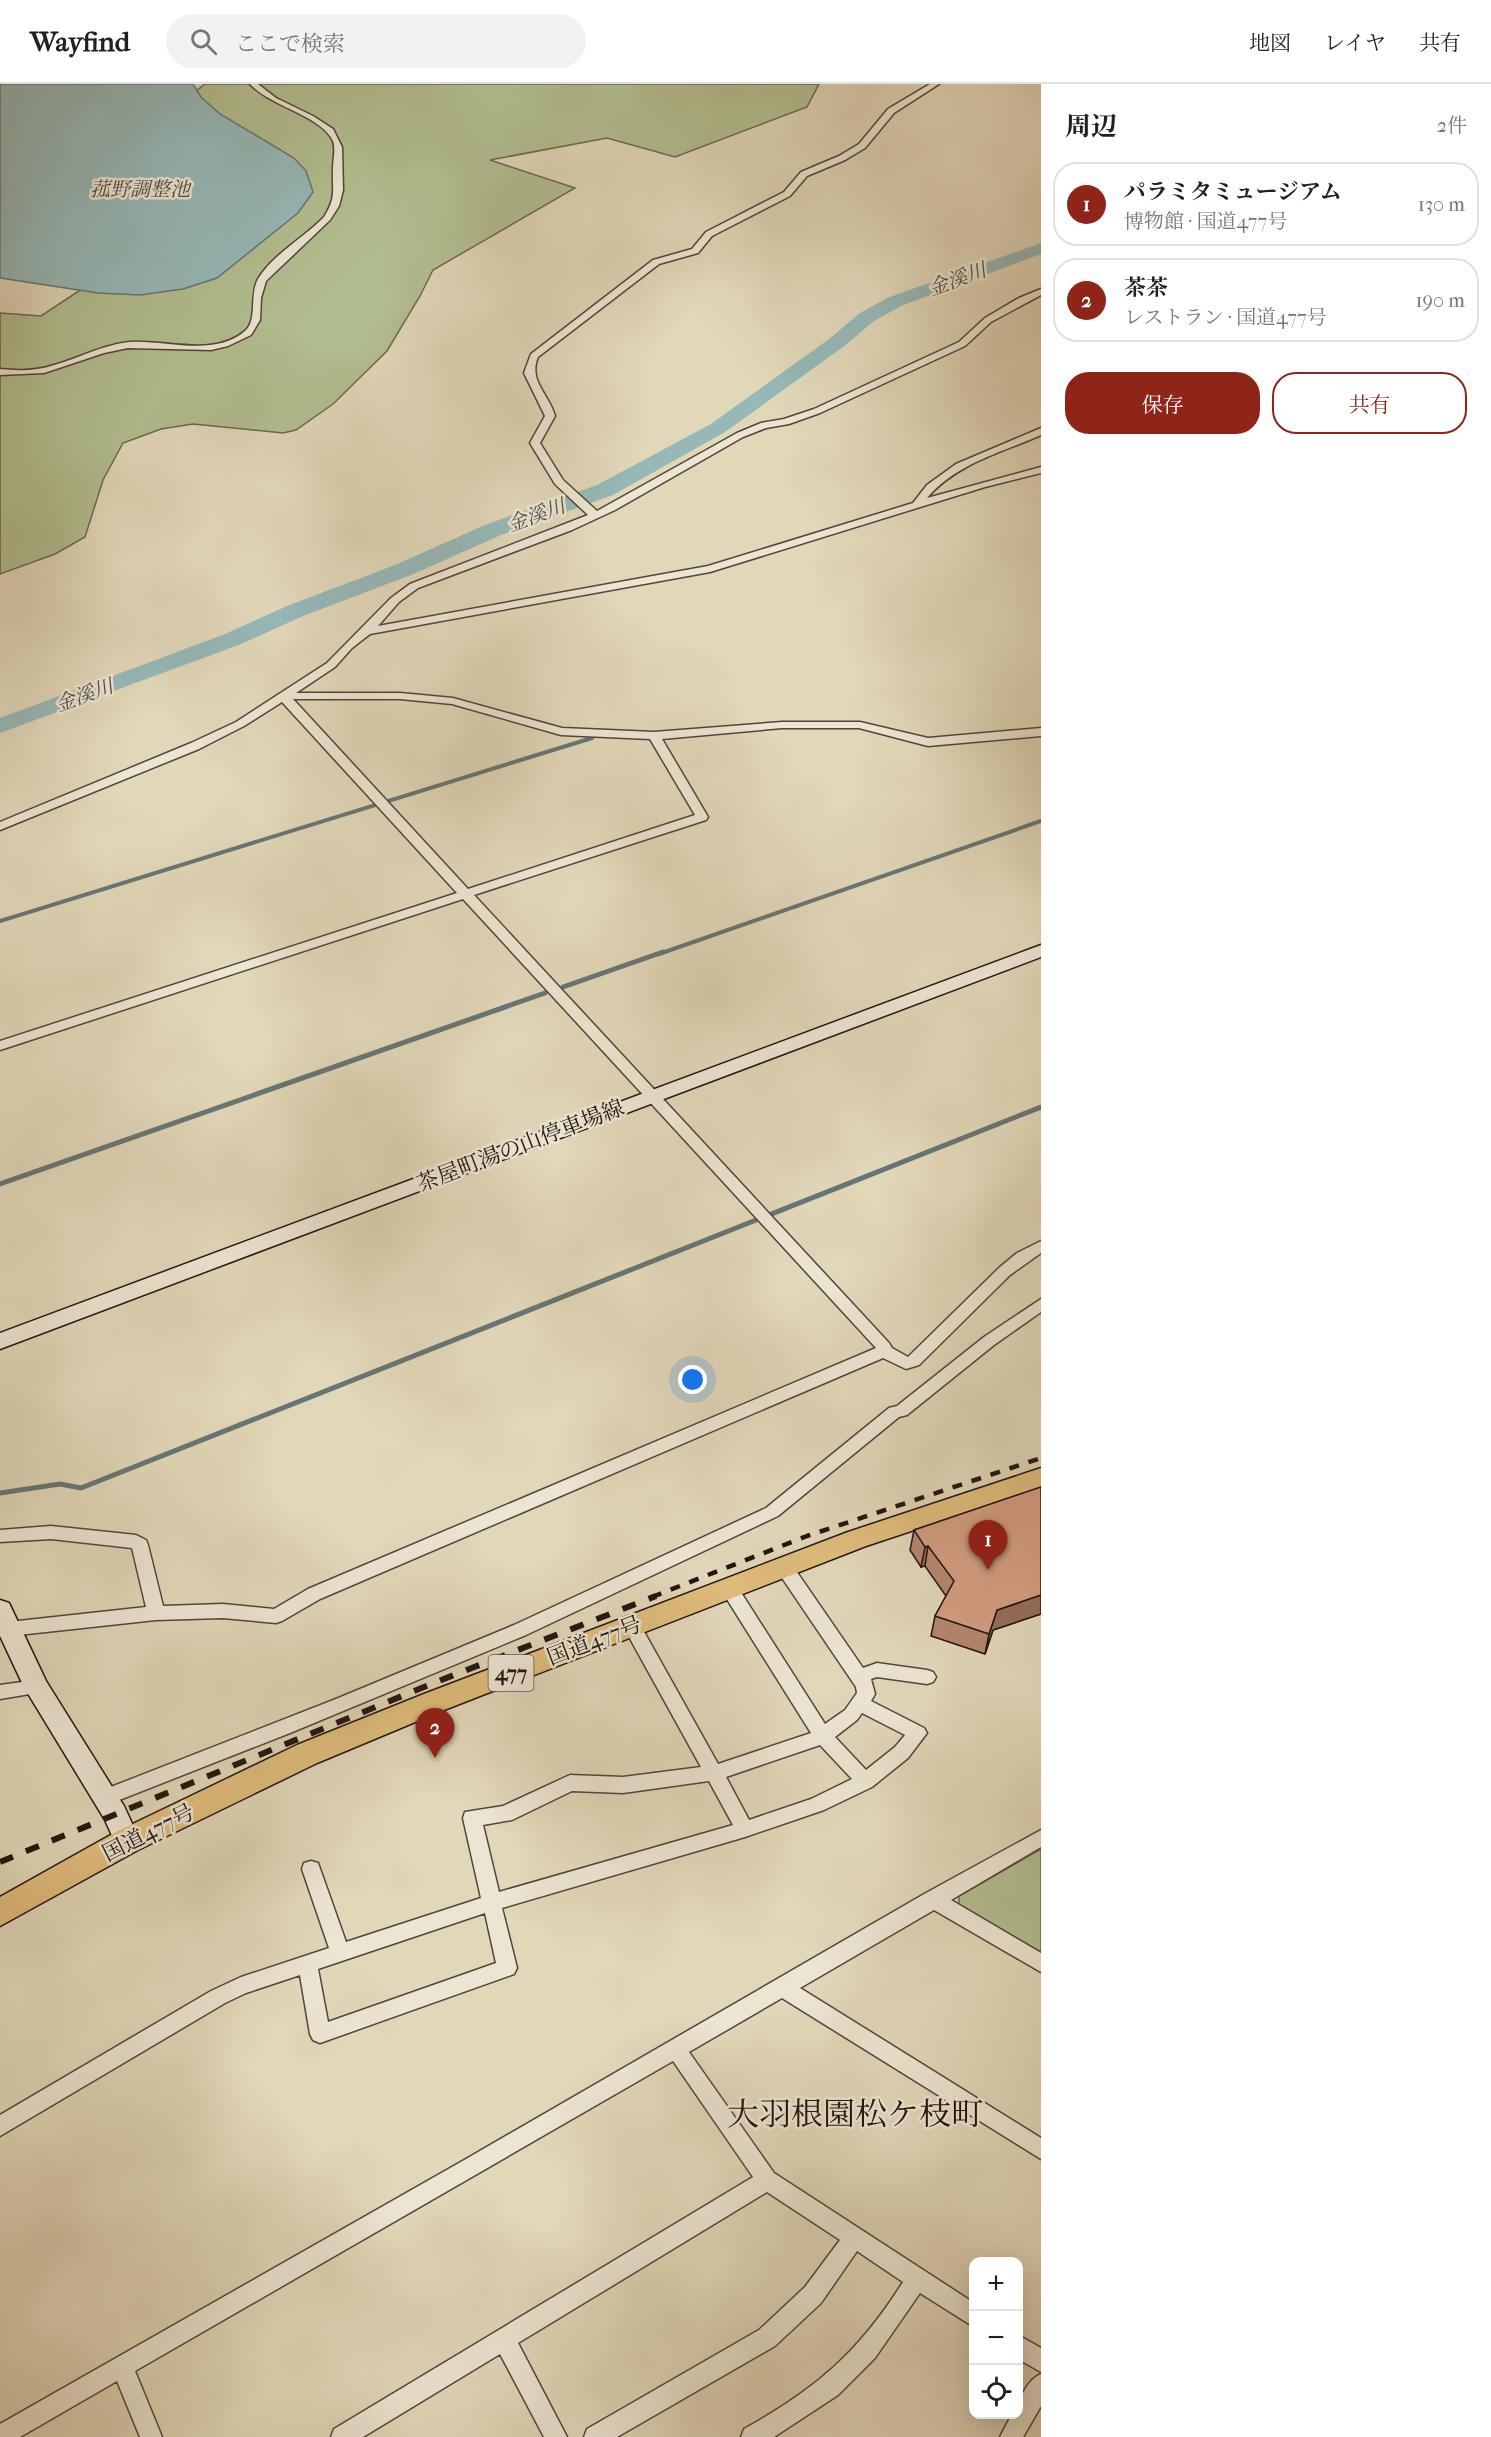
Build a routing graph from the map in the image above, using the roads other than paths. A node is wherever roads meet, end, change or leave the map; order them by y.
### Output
1 (255, 84) edge
2 (935, 84) edge
3 (1041, 292) edge
4 (0, 372) edge
5 (1041, 431) edge
6 (1041, 470) edge
7 (918, 503) junction
8 (594, 513) junction
9 (367, 631) junction
10 (283, 696) junction
11 (1041, 732) edge
12 (654, 736) junction
13 (0, 826) edge
14 (466, 894) junction
15 (1041, 951) edge
16 (0, 1046) edge
17 (652, 1095) junction
18 (1041, 1246) edge
19 (1041, 1304) edge
20 (0, 1341) edge
21 (884, 1351) junction
22 (1041, 1478) edge
23 (0, 1536) edge
24 (784, 1567) junction
25 (729, 1587) junction
26 (156, 1613) junction
27 (4, 1619) edge
28 (632, 1626) junction
29 (860, 1676) junction
30 (927, 1677) dead end
31 (36, 1687) junction
32 (0, 1692) edge
33 (861, 1704) junction
34 (823, 1736) junction
35 (716, 1773) junction
36 (866, 1782) junction
37 (104, 1798) junction
38 (745, 1829) junction
39 (1041, 1838) edge
40 (127, 1841) junction
41 (311, 1869) dead end
42 (933, 1899) junction
43 (490, 1903) junction
44 (0, 1913) edge
45 (340, 1952) junction
46 (307, 1963) junction
47 (1041, 1963) edge
48 (782, 1987) junction
49 (675, 2048) junction
50 (0, 2126) edge
51 (1041, 2149) edge
52 (767, 2180) junction
53 (855, 2236) junction
54 (918, 2279) junction
55 (969, 2313) edge
56 (503, 2338) junction
57 (1023, 2349) edge
58 (1041, 2361) edge
59 (122, 2367) junction
60 (1041, 2385) edge
61 (365, 2431) edge
62 (0, 2436) edge
63 (151, 2437) edge
64 (342, 2437) edge
65 (556, 2437) edge
66 (595, 2437) edge
67 (752, 2437) edge
68 (1011, 2437) edge

1 - 4 street
2 - 8 street
3 - 8 street
5 - 7 street
6 - 7 street
7 - 9 street
8 - 9 street
9 - 10 street
10 - 12 street
10 - 13 street
10 - 14 street
11 - 12 street
12 - 14 street
14 - 16 street
14 - 17 street
15 - 17 main road, 茶屋町湯の山停車場線
17 - 20 main road, 茶屋町湯の山停車場線
17 - 21 street
18 - 21 street
19 - 37 street
21 - 26 street
22 - 24 highway, 国道477号 / 477
23 - 26 street
24 - 25 highway, 国道477号 / 477
24 - 29 street
25 - 28 highway, 国道477号 / 477
25 - 34 street
26 - 27 street
27 - 31 main road
28 - 35 street
28 - 40 highway, 国道477号 / 477
29 - 30 street
29 - 33 street
31 - 32 street
31 - 37 main road
33 - 34 street
33 - 36 street
34 - 35 street
34 - 36 street
35 - 38 street
35 - 43 street
36 - 38 street
37 - 40 main road
38 - 43 street
39 - 42 street
40 - 44 highway, 国道477号 / 477
41 - 45 street
42 - 47 street
42 - 48 street
43 - 45 street
43 - 46 street
45 - 46 street
46 - 50 street
48 - 49 street
48 - 51 street
49 - 52 street
49 - 59 street
52 - 53 street
52 - 56 street
53 - 54 street
53 - 66 street
54 - 55 street
54 - 67 street
56 - 61 street
56 - 65 street
57 - 58 street
59 - 62 street
59 - 63 street
60 - 68 street
61 - 64 street

